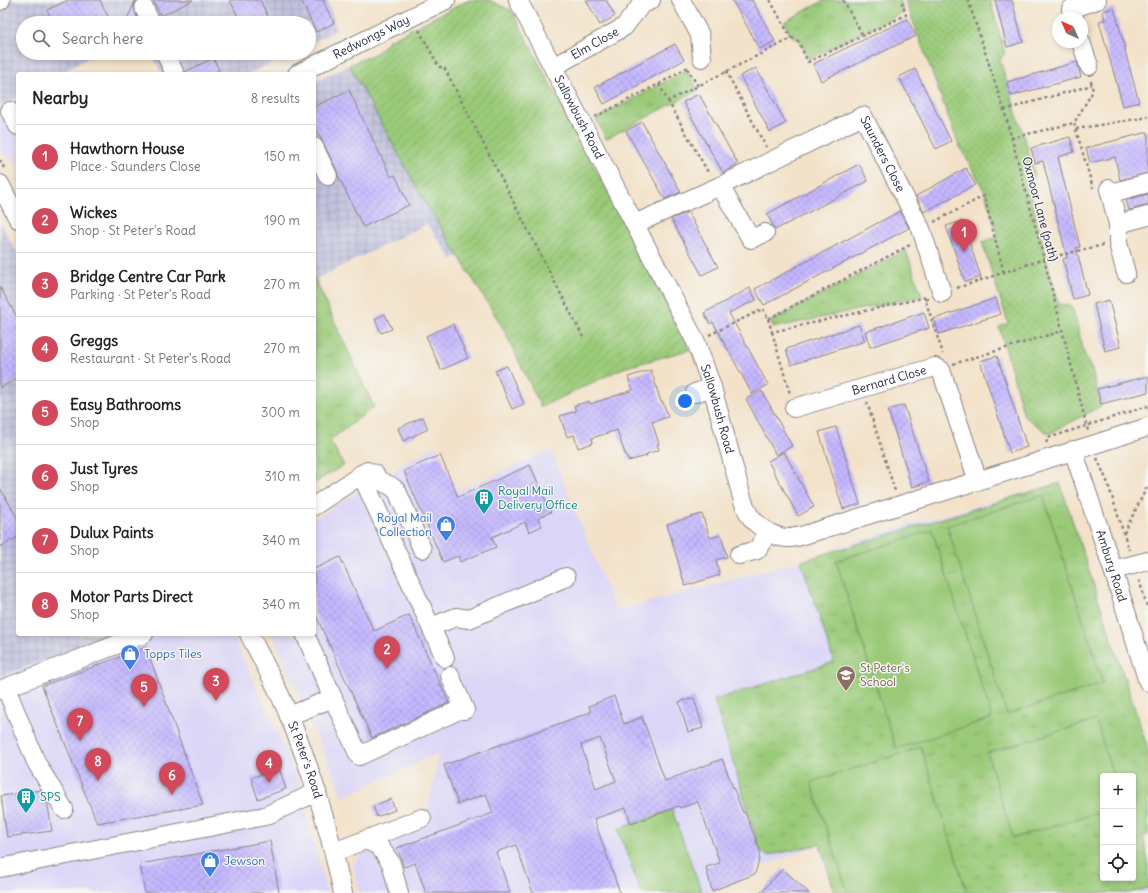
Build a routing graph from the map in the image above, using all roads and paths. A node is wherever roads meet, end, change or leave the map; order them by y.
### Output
1 (446, 0) edge
2 (518, 0) edge
3 (651, 0) edge
4 (681, 0) edge
5 (770, 0) edge
6 (844, 0) edge
7 (901, 0) edge
8 (968, 0) edge
9 (1097, 0) edge
10 (1072, 12) edge
11 (412, 17) junction
12 (863, 36) junction
13 (791, 38) junction
14 (1083, 48) edge
15 (168, 60) edge
16 (694, 63) junction
17 (1089, 66) joint
18 (553, 67) junction
19 (726, 71) junction
20 (174, 72) edge
21 (301, 72) edge
22 (659, 84) junction
23 (1092, 85) junction
24 (698, 86) junction
25 (668, 102) junction
26 (1004, 110) junction
27 (1148, 117) edge
28 (583, 123) junction
29 (1074, 123) junction
30 (1076, 129) junction
31 (1011, 138) junction
32 (316, 151) edge
33 (774, 160) junction
34 (328, 176) dead end
35 (1148, 183) edge
36 (0, 184) edge
37 (719, 187) junction
38 (1110, 191) junction
39 (16, 212) edge
40 (1148, 216) edge
41 (635, 224) junction
42 (1118, 224) junction
43 (765, 233) dead end
44 (922, 233) junction
45 (1004, 273) dead end
46 (1126, 273) dead end
47 (942, 293) joint
48 (1062, 331) junction
49 (772, 332) dead end
50 (583, 337) dead end
51 (696, 342) junction
52 (944, 368) junction
53 (712, 387) junction
54 (862, 388) junction
55 (695, 393) dead end
56 (1148, 406) edge
57 (794, 408) joint
58 (1087, 426) junction
59 (1148, 426) edge
60 (1092, 445) junction
61 (1074, 450) junction
62 (1038, 462) junction
63 (361, 474) junction
64 (978, 480) junction
65 (1148, 485) edge
66 (316, 505) edge
67 (900, 505) junction
68 (768, 532) junction
69 (1124, 533) junction
70 (422, 549) dead end
71 (739, 555) dead end
72 (1141, 563) edge
73 (1113, 570) junction
74 (566, 577) dead end
75 (1148, 609) edge
76 (431, 627) junction
77 (139, 636) edge
78 (250, 636) edge
79 (306, 636) edge
80 (445, 658) dead end
81 (450, 676) dead end
82 (1148, 682) edge
83 (3, 689) edge
84 (333, 698) junction
85 (289, 716) junction
86 (317, 792) junction
87 (64, 808) dead end
88 (422, 818) dead end
89 (366, 840) junction
90 (334, 852) junction
91 (0, 868) edge
92 (343, 893) edge
93 (399, 893) edge

1 - 11 street, Redwongs Way
2 - 18 street, Sallowbush Road
3 - 18 street, Elm Close
4 - 16 street
5 - 13 path
6 - 12 path
7 - 12 path
8 - 26 path, Oxmoor Lane (path)
9 - 10 street
11 - 21 street, Redwongs Way
11 - 50 path
12 - 13 path
13 - 19 path
14 - 17 street
15 - 20 street
16 - 22 path
16 - 24 path
17 - 23 path
18 - 28 street, Sallowbush Road
19 - 24 path
19 - 33 path
22 - 25 path
22 - 28 path
23 - 26 path
23 - 29 path
24 - 25 path
25 - 37 path
26 - 31 path, Oxmoor Lane (path)
27 - 30 path
28 - 41 street, Sallowbush Road
29 - 30 path
29 - 31 path
30 - 38 path
31 - 48 path, Oxmoor Lane (path)
32 - 34 street
33 - 37 street, Saunders Close
33 - 44 street, Saunders Close
35 - 38 street
36 - 39 street
37 - 41 street, Saunders Close
37 - 43 street
38 - 42 street
40 - 42 street
41 - 51 street, Sallowbush Road
42 - 46 street
44 - 45 path
44 - 47 street, Saunders Close
44 - 51 path
47 - 52 path
48 - 52 path
48 - 58 path, Oxmoor Lane (path)
49 - 57 path
51 - 53 street, Sallowbush Road
52 - 54 street, Bernard Close
52 - 64 street, Bernard Close
53 - 55 street
53 - 68 street, Sallowbush Road
54 - 57 street, Bernard Close
54 - 67 path
56 - 58 path
58 - 60 path, Oxmoor Lane (path)
58 - 62 path
59 - 60 street, Sallowbush Road
60 - 61 street, Sallowbush Road
60 - 69 path, Oxmoor Lane (path)
61 - 62 street, Sallowbush Road
61 - 73 street, Ambury Road
62 - 64 street, Sallowbush Road
63 - 66 street
63 - 70 street
63 - 76 street
64 - 67 street, Sallowbush Road
65 - 69 path
67 - 68 street, Sallowbush Road
68 - 71 street
69 - 72 path, Oxmoor Lane (path)
72 - 73 street
72 - 75 path, Oxmoor Lane (path)
73 - 82 street, Ambury Road
74 - 76 street
76 - 80 street
77 - 83 street
78 - 85 street, St Peter's Road
79 - 84 street
81 - 84 street
83 - 87 street
84 - 85 street
85 - 86 street, St Peter's Road
86 - 90 street, St Peter's Road
86 - 91 street
88 - 89 street
89 - 90 street
89 - 93 street
90 - 92 street, St Peter's Road

